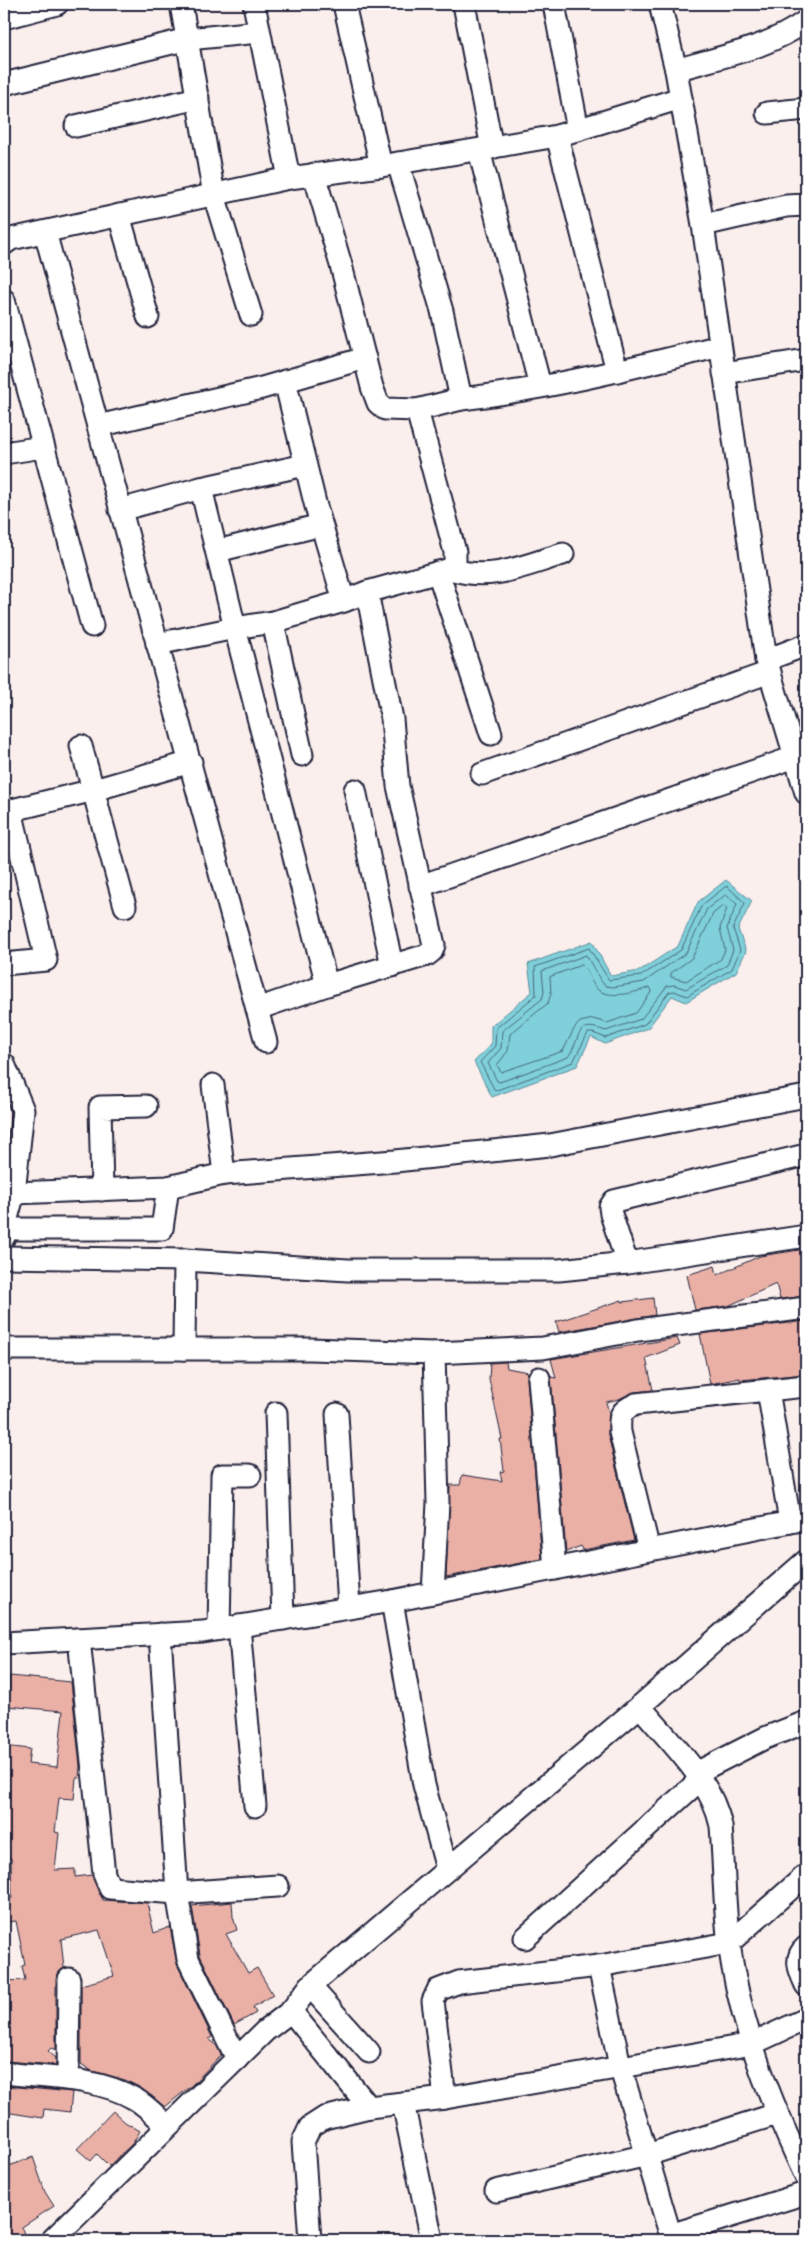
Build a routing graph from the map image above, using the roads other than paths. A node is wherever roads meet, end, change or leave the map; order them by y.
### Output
1 (57, 4) edge
2 (181, 4) edge
3 (254, 4) edge
4 (344, 4) edge
5 (464, 4) edge
6 (554, 4) edge
7 (660, 4) edge
8 (4, 18) edge
9 (806, 21) edge
10 (259, 32) junction
11 (188, 39) junction
12 (676, 70) junction
13 (4, 84) edge
14 (198, 98) junction
15 (681, 98) junction
16 (806, 109) edge
17 (767, 113) dead end
18 (76, 126) dead end
19 (578, 130) junction
20 (557, 136) junction
21 (486, 149) junction
22 (390, 164) junction
23 (314, 174) junction
24 (289, 178) junction
25 (214, 195) junction
26 (806, 205) edge
27 (119, 214) junction
28 (703, 225) junction
29 (45, 232) junction
30 (4, 244) edge
31 (4, 300) edge
32 (250, 315) dead end
33 (148, 317) dead end
34 (720, 346) junction
35 (365, 358) junction
36 (806, 360) edge
37 (617, 371) junction
38 (724, 373) junction
39 (286, 381) junction
40 (540, 386) junction
41 (461, 399) junction
42 (417, 410) junction
43 (98, 426) junction
44 (43, 447) junction
45 (4, 453) edge
46 (305, 464) junction
47 (202, 488) junction
48 (120, 510) junction
49 (321, 525) junction
50 (217, 551) junction
51 (563, 554) dead end
52 (444, 571) junction
53 (367, 592) junction
54 (344, 601) junction
55 (273, 622) junction
56 (92, 626) dead end
57 (236, 628) junction
58 (157, 644) junction
59 (806, 645) edge
60 (768, 666) junction
61 (797, 730) edge
62 (491, 734) dead end
63 (81, 746) dead end
64 (302, 755) dead end
65 (795, 757) junction
66 (191, 762) junction
67 (482, 774) dead end
68 (94, 790) junction
69 (355, 790) dead end
70 (806, 793) edge
71 (7, 811) edge
72 (420, 886) junction
73 (125, 906) dead end
74 (4, 964) edge
75 (392, 966) junction
76 (327, 985) junction
77 (257, 1009) junction
78 (266, 1042) dead end
79 (4, 1064) edge
80 (213, 1086) dead end
81 (806, 1096) edge
82 (146, 1106) dead end
83 (806, 1156) edge
84 (224, 1174) junction
85 (168, 1187) junction
86 (102, 1190) junction
87 (14, 1193) junction
88 (4, 1229) edge
89 (806, 1236) edge
90 (4, 1237) edge
91 (4, 1257) edge
92 (185, 1260) junction
93 (627, 1263) junction
94 (806, 1308) edge
95 (4, 1349) edge
96 (184, 1349) junction
97 (434, 1353) junction
98 (539, 1378) dead end
99 (806, 1386) edge
100 (768, 1390) junction
101 (276, 1413) dead end
102 (337, 1414) dead end
103 (250, 1475) dead end
104 (798, 1520) edge
105 (649, 1550) junction
106 (806, 1561) edge
107 (555, 1569) junction
108 (433, 1592) junction
109 (392, 1601) junction
110 (349, 1607) junction
111 (284, 1618) junction
112 (229, 1628) junction
113 (160, 1634) junction
114 (79, 1639) junction
115 (4, 1643) edge
116 (640, 1706) junction
117 (806, 1722) edge
118 (699, 1776) junction
119 (255, 1806) dead end
120 (447, 1868) junction
121 (806, 1875) edge
122 (278, 1886) dead end
123 (177, 1893) junction
124 (525, 1938) dead end
125 (729, 1943) junction
126 (806, 1948) edge
127 (599, 1966) junction
128 (69, 1979) dead end
129 (806, 1985) edge
130 (310, 1986) junction
131 (291, 2011) junction
132 (806, 2019) edge
133 (752, 2044) junction
134 (369, 2052) dead end
135 (237, 2059) junction
136 (620, 2066) junction
137 (4, 2073) edge
138 (68, 2079) junction
139 (445, 2098) junction
140 (404, 2103) junction
141 (369, 2108) junction
142 (777, 2114) junction
143 (167, 2126) junction
144 (647, 2155) junction
145 (806, 2177) edge
146 (496, 2192) dead end
147 (806, 2193) edge
148 (671, 2238) edge
149 (52, 2240) edge
150 (310, 2240) edge
151 (432, 2240) edge

1 - 8 street
2 - 11 street
3 - 10 street
4 - 22 street
5 - 21 street
6 - 19 street
7 - 12 street
9 - 12 street
10 - 11 street
10 - 24 street
11 - 13 street
11 - 14 street
12 - 15 street
14 - 18 street
14 - 25 street
15 - 19 street
15 - 28 street
16 - 17 street
19 - 20 street
20 - 21 street
20 - 37 street
21 - 22 street
21 - 40 street
22 - 23 street
22 - 41 street
23 - 24 street
23 - 35 street
24 - 25 street
25 - 27 street
25 - 32 street
26 - 28 street
27 - 29 street
27 - 33 street
28 - 34 street
29 - 30 street
29 - 43 street
31 - 44 street
34 - 37 street
34 - 38 street
35 - 39 street
35 - 42 street
36 - 38 street
37 - 40 street
38 - 60 street
39 - 43 street
39 - 46 street
40 - 41 street
41 - 42 street
42 - 52 street
43 - 48 street
44 - 45 street
44 - 56 street
46 - 47 street
46 - 49 street
47 - 48 street
47 - 50 street
48 - 58 street
49 - 50 street
49 - 54 street
50 - 57 street
51 - 52 street
52 - 53 street
52 - 62 street
53 - 54 street
53 - 72 street
54 - 55 street
55 - 57 street
55 - 64 street
57 - 58 street
57 - 76 street
58 - 66 street
59 - 60 street
60 - 61 street
60 - 67 street
61 - 65 street
63 - 68 street
65 - 70 street
65 - 72 street
66 - 68 street
66 - 77 street
68 - 71 street
68 - 73 street
69 - 75 street
71 - 74 street
72 - 75 street
75 - 76 street
76 - 77 street
77 - 78 street
79 - 87 street
80 - 84 street
81 - 84 street
82 - 86 street
83 - 93 street
84 - 85 street
85 - 86 street
85 - 88 street
86 - 87 street
87 - 88 street
88 - 90 street
89 - 93 street
91 - 92 street
92 - 93 street
92 - 96 street
94 - 97 street
95 - 96 street
96 - 97 street
97 - 108 street
98 - 107 street
99 - 100 street
100 - 104 street
100 - 105 street
101 - 111 street
102 - 110 street
103 - 112 street
104 - 105 street
105 - 107 street
106 - 116 street
107 - 108 street
108 - 109 street
109 - 110 street
109 - 120 street
110 - 111 street
111 - 112 street
112 - 113 street
112 - 119 street
113 - 114 street
113 - 123 street
114 - 115 street
114 - 123 street
116 - 118 street
116 - 120 street
117 - 118 street
118 - 124 street
118 - 125 street
120 - 130 street
121 - 125 street
122 - 123 street
123 - 135 street
125 - 127 street
125 - 133 street
126 - 129 street
127 - 136 street
127 - 139 street
128 - 138 street
130 - 131 street
130 - 134 street
131 - 135 street
131 - 141 street
132 - 133 street
133 - 136 street
133 - 142 street
135 - 143 street
136 - 139 street
136 - 144 street
137 - 138 street
138 - 143 street
139 - 140 street
140 - 141 street
140 - 151 street
141 - 150 street
142 - 144 street
142 - 145 street
143 - 149 street
144 - 146 street
144 - 148 street
147 - 148 street

